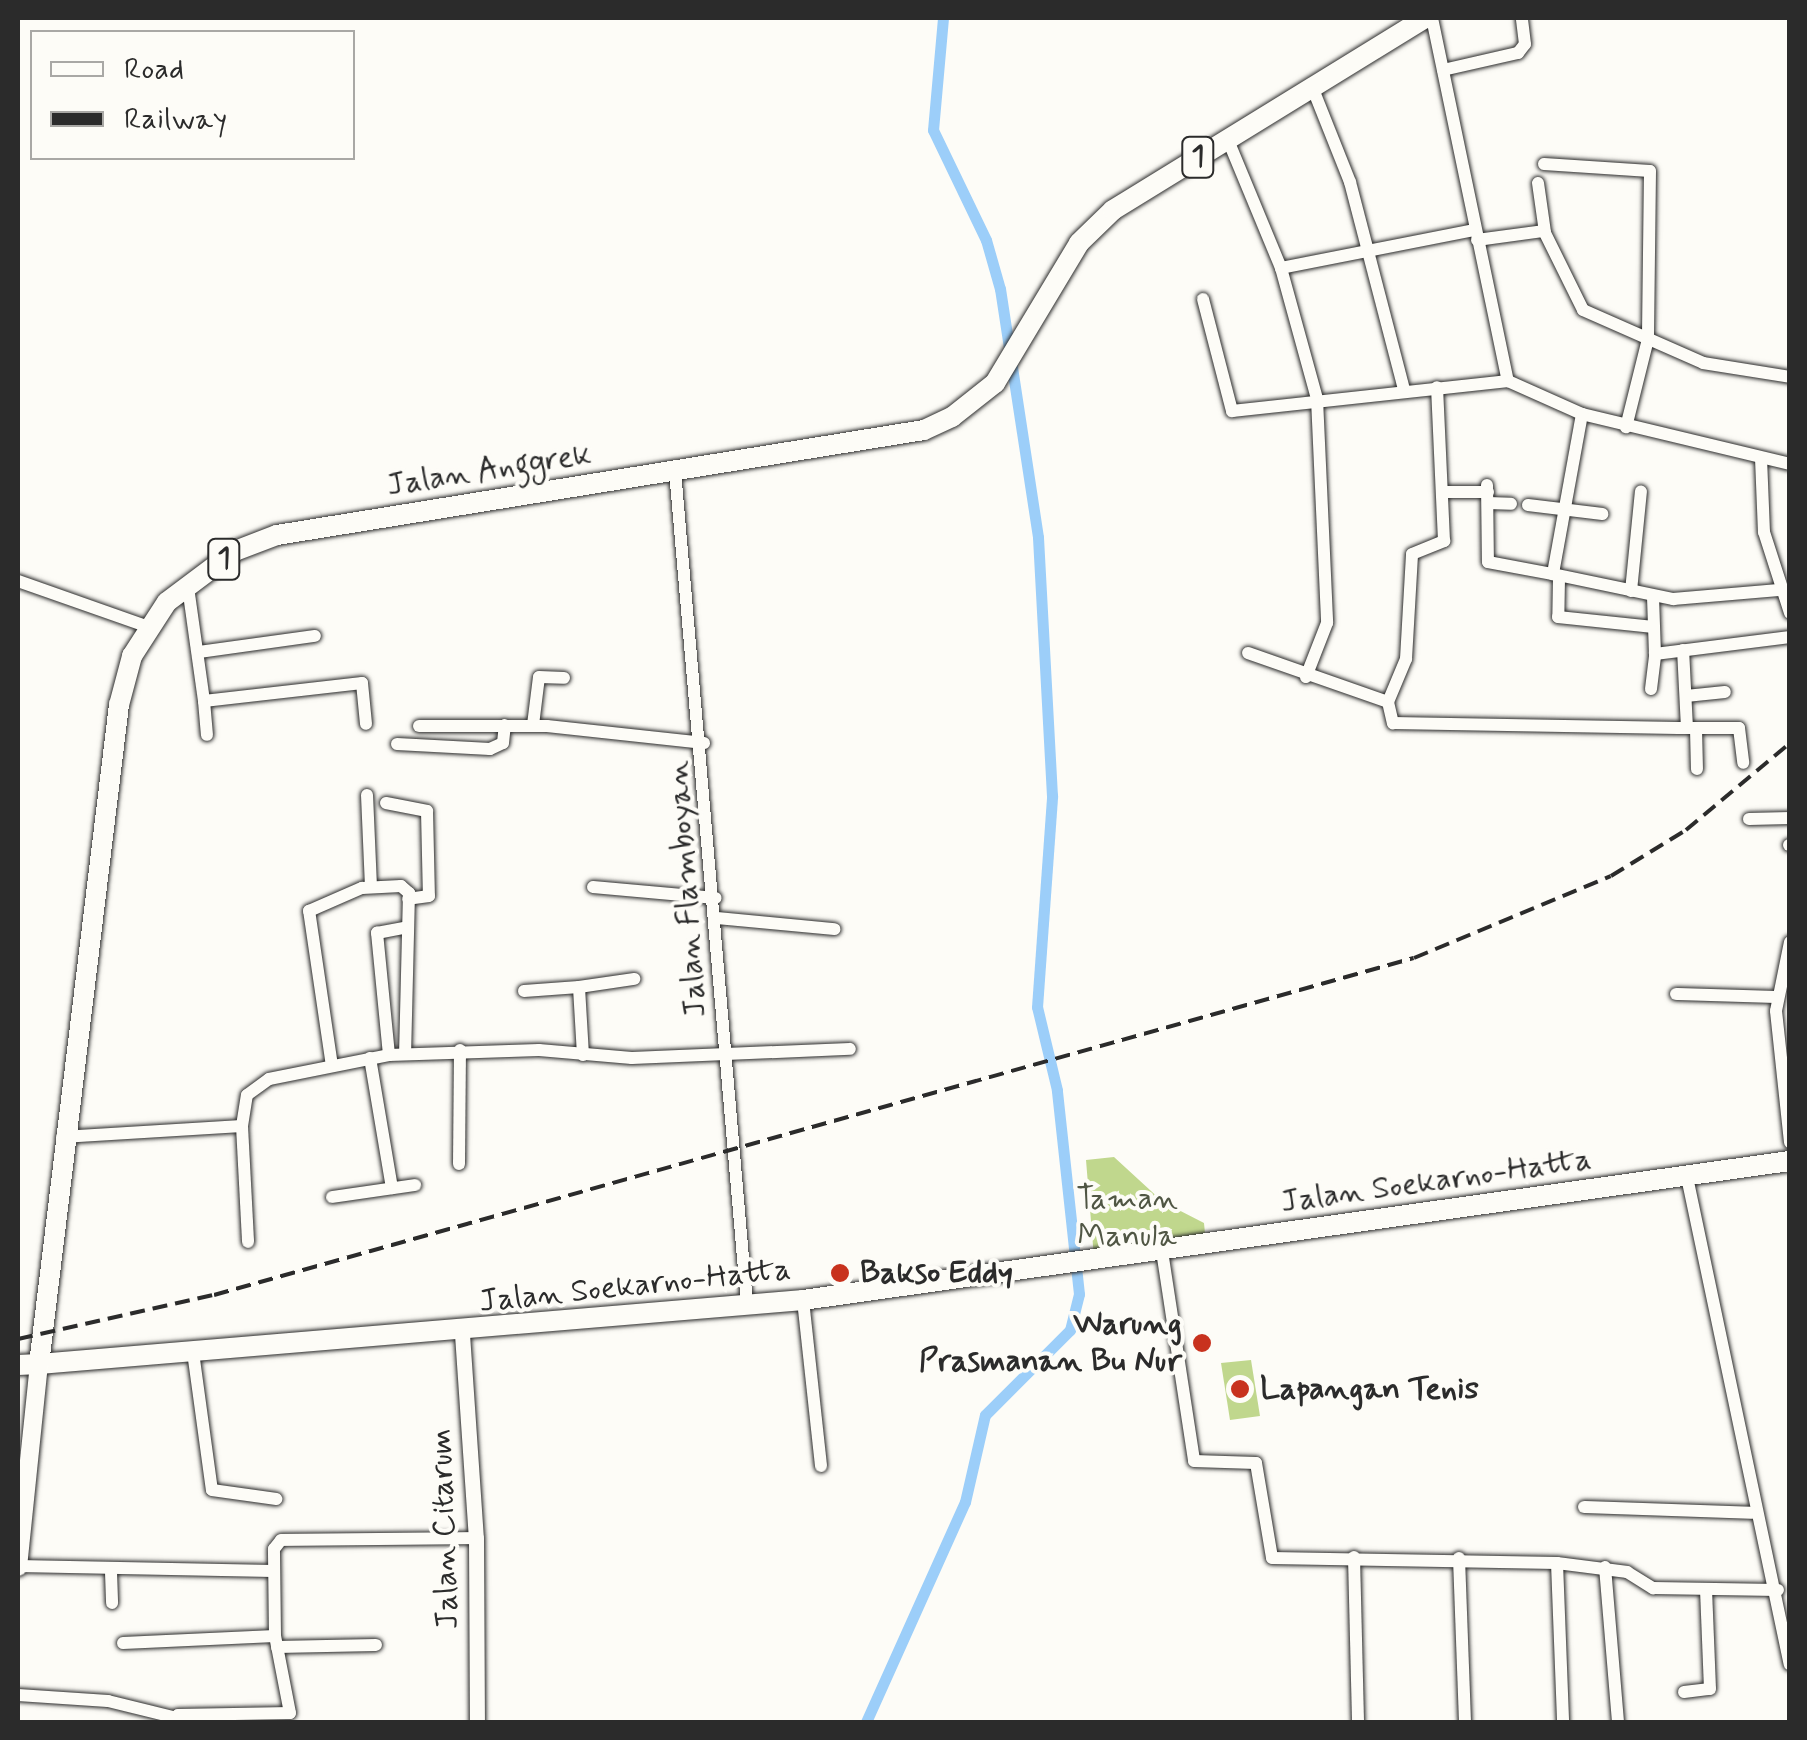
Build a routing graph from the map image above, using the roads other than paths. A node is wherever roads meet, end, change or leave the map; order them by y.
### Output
1 (1429, 18) edge
2 (1522, 18) edge
3 (1444, 70) junction
4 (1313, 89) junction
5 (1228, 140) junction
6 (1544, 164) dead end
7 (1538, 183) dead end
8 (1546, 232) junction
9 (1476, 235) junction
10 (1367, 252) junction
11 (1281, 268) junction
12 (1203, 299) dead end
13 (1648, 339) junction
14 (1790, 377) edge
15 (1508, 381) junction
16 (1438, 387) junction
17 (1404, 389) junction
18 (1317, 399) junction
19 (1582, 414) junction
20 (1626, 427) junction
21 (1761, 458) junction
22 (1790, 464) edge
23 (675, 471) junction
24 (1640, 491) dead end
25 (1445, 492) junction
26 (1488, 494) junction
27 (1511, 504) dead end
28 (1528, 504) dead end
29 (1564, 508) junction
30 (1602, 514) dead end
31 (1790, 566) edge
32 (1772, 568) junction
33 (1556, 576) junction
34 (18, 581) edge
35 (188, 588) junction
36 (1779, 590) junction
37 (1631, 591) junction
38 (1653, 597) junction
39 (1790, 614) edge
40 (146, 626) junction
41 (1653, 627) junction
42 (315, 636) dead end
43 (1790, 637) edge
44 (1683, 650) junction
45 (199, 652) junction
46 (1248, 653) dead end
47 (1655, 654) junction
48 (1306, 677) junction
49 (564, 678) dead end
50 (1652, 688) dead end
51 (1724, 692) dead end
52 (1686, 696) junction
53 (204, 701) junction
54 (1388, 702) junction
55 (366, 724) dead end
56 (505, 725) junction
57 (419, 726) dead end
58 (533, 726) junction
59 (1691, 728) junction
60 (208, 735) dead end
61 (704, 743) junction
62 (397, 744) dead end
63 (1742, 763) dead end
64 (1697, 769) dead end
65 (367, 795) dead end
66 (386, 804) dead end
67 (1790, 818) edge
68 (1749, 819) dead end
69 (372, 887) junction
70 (593, 887) dead end
71 (716, 898) junction
72 (408, 900) junction
73 (716, 918) junction
74 (404, 928) junction
75 (834, 929) dead end
76 (1790, 942) edge
77 (634, 980) dead end
78 (579, 987) junction
79 (524, 991) dead end
80 (1676, 994) dead end
81 (1778, 996) junction
82 (850, 1049) dead end
83 (460, 1050) junction
84 (405, 1053) junction
85 (726, 1054) junction
86 (388, 1055) junction
87 (583, 1055) junction
88 (370, 1058) junction
89 (332, 1066) junction
90 (242, 1126) junction
91 (62, 1137) junction
92 (1790, 1142) edge
93 (1790, 1162) edge
94 (459, 1164) dead end
95 (1702, 1174) junction
96 (415, 1185) dead end
97 (392, 1188) junction
98 (332, 1197) dead end
99 (248, 1242) dead end
100 (1162, 1251) junction
101 (803, 1300) junction
102 (747, 1304) junction
103 (462, 1334) junction
104 (194, 1352) junction
105 (28, 1364) edge
106 (821, 1466) dead end
107 (276, 1500) dead end
108 (1584, 1507) dead end
109 (1752, 1513) junction
110 (476, 1538) junction
111 (1354, 1557) junction
112 (1459, 1558) junction
113 (1557, 1563) junction
114 (18, 1567) edge
115 (1605, 1567) junction
116 (273, 1570) junction
117 (111, 1572) junction
118 (1778, 1590) junction
119 (1706, 1591) junction
120 (112, 1603) dead end
121 (123, 1642) dead end
122 (276, 1642) junction
123 (376, 1644) dead end
124 (1789, 1662) edge
125 (1684, 1692) dead end
126 (18, 1695) edge
127 (242, 1718) edge
128 (290, 1718) edge
129 (173, 1720) edge
130 (477, 1722) edge
131 (1358, 1722) edge
132 (1466, 1722) edge
133 (1563, 1722) edge
134 (1618, 1722) edge

1 - 3 street
1 - 4 main road, Jalan Anggrek / 1
2 - 3 street
3 - 9 street
4 - 5 main road, Jalan Anggrek / 1
4 - 10 street
5 - 11 street
5 - 23 main road, Jalan Anggrek / 1
6 - 13 street
7 - 8 street
8 - 9 street
8 - 13 street
9 - 10 street
9 - 15 street
10 - 11 street
10 - 17 street
11 - 18 street
12 - 18 street
13 - 14 street
13 - 20 street
15 - 16 street
15 - 19 street
16 - 17 street
16 - 25 street
17 - 18 street
18 - 48 street
19 - 20 street
19 - 29 street
20 - 21 street
21 - 22 street
21 - 32 street
23 - 35 main road, Jalan Anggrek / 1
23 - 61 street, Jalan Flamboyan
24 - 37 street
25 - 26 street
25 - 54 street
26 - 27 street
26 - 33 street
28 - 29 street
29 - 30 street
29 - 33 street
31 - 32 street
32 - 36 street
33 - 37 street
33 - 41 street
34 - 40 street
35 - 40 main road, Jalan Anggrek / 1
35 - 45 street
36 - 38 street
36 - 39 street
37 - 38 street
38 - 41 street
40 - 91 main road
41 - 47 street
42 - 45 street
43 - 44 street
44 - 47 street
44 - 52 street
45 - 53 street
46 - 48 street
47 - 50 street
48 - 54 street
49 - 58 street
51 - 52 street
52 - 59 street
53 - 55 street
53 - 60 street
54 - 59 street
56 - 57 street
56 - 58 street
56 - 62 street
58 - 61 street
59 - 63 street
59 - 64 street
61 - 71 street, Jalan Flamboyan
65 - 69 street
66 - 72 street
67 - 68 street
69 - 72 street
69 - 89 street
70 - 71 street
71 - 73 street, Jalan Flamboyan
72 - 74 street
73 - 75 street
73 - 85 street, Jalan Flamboyan
74 - 84 street
74 - 86 street
76 - 81 street
77 - 78 street
78 - 79 street
78 - 87 street
80 - 81 street
81 - 92 street
82 - 85 street
83 - 84 street
83 - 87 street
83 - 94 street
84 - 86 street
85 - 87 street
85 - 102 street, Jalan Flamboyan
86 - 88 street
88 - 89 street
88 - 97 street
89 - 90 street
90 - 91 street
90 - 99 street
91 - 105 main road
93 - 95 main road, Jalan Soekarno-Hatta
95 - 100 main road, Jalan Soekarno-Hatta
95 - 109 street
96 - 97 street
97 - 98 street
100 - 101 main road, Jalan Soekarno-Hatta
100 - 111 street
101 - 102 main road, Jalan Soekarno-Hatta
101 - 106 street
102 - 103 main road, Jalan Soekarno-Hatta
103 - 104 main road, Jalan Soekarno-Hatta
103 - 110 street, Jalan Citarum
104 - 105 main road, Jalan Soekarno-Hatta
104 - 107 street
105 - 114 main road
108 - 109 street
109 - 118 street
110 - 116 street
110 - 130 street, Jalan Citarum
111 - 112 street
111 - 131 street
112 - 113 street
112 - 132 street
113 - 115 street
113 - 133 street
114 - 117 street
115 - 119 street
115 - 134 street
116 - 117 street
116 - 122 street
117 - 120 street
118 - 119 street
118 - 124 street
119 - 125 street
121 - 122 street
122 - 123 street
122 - 128 street
126 - 129 street
127 - 128 street
127 - 129 street

